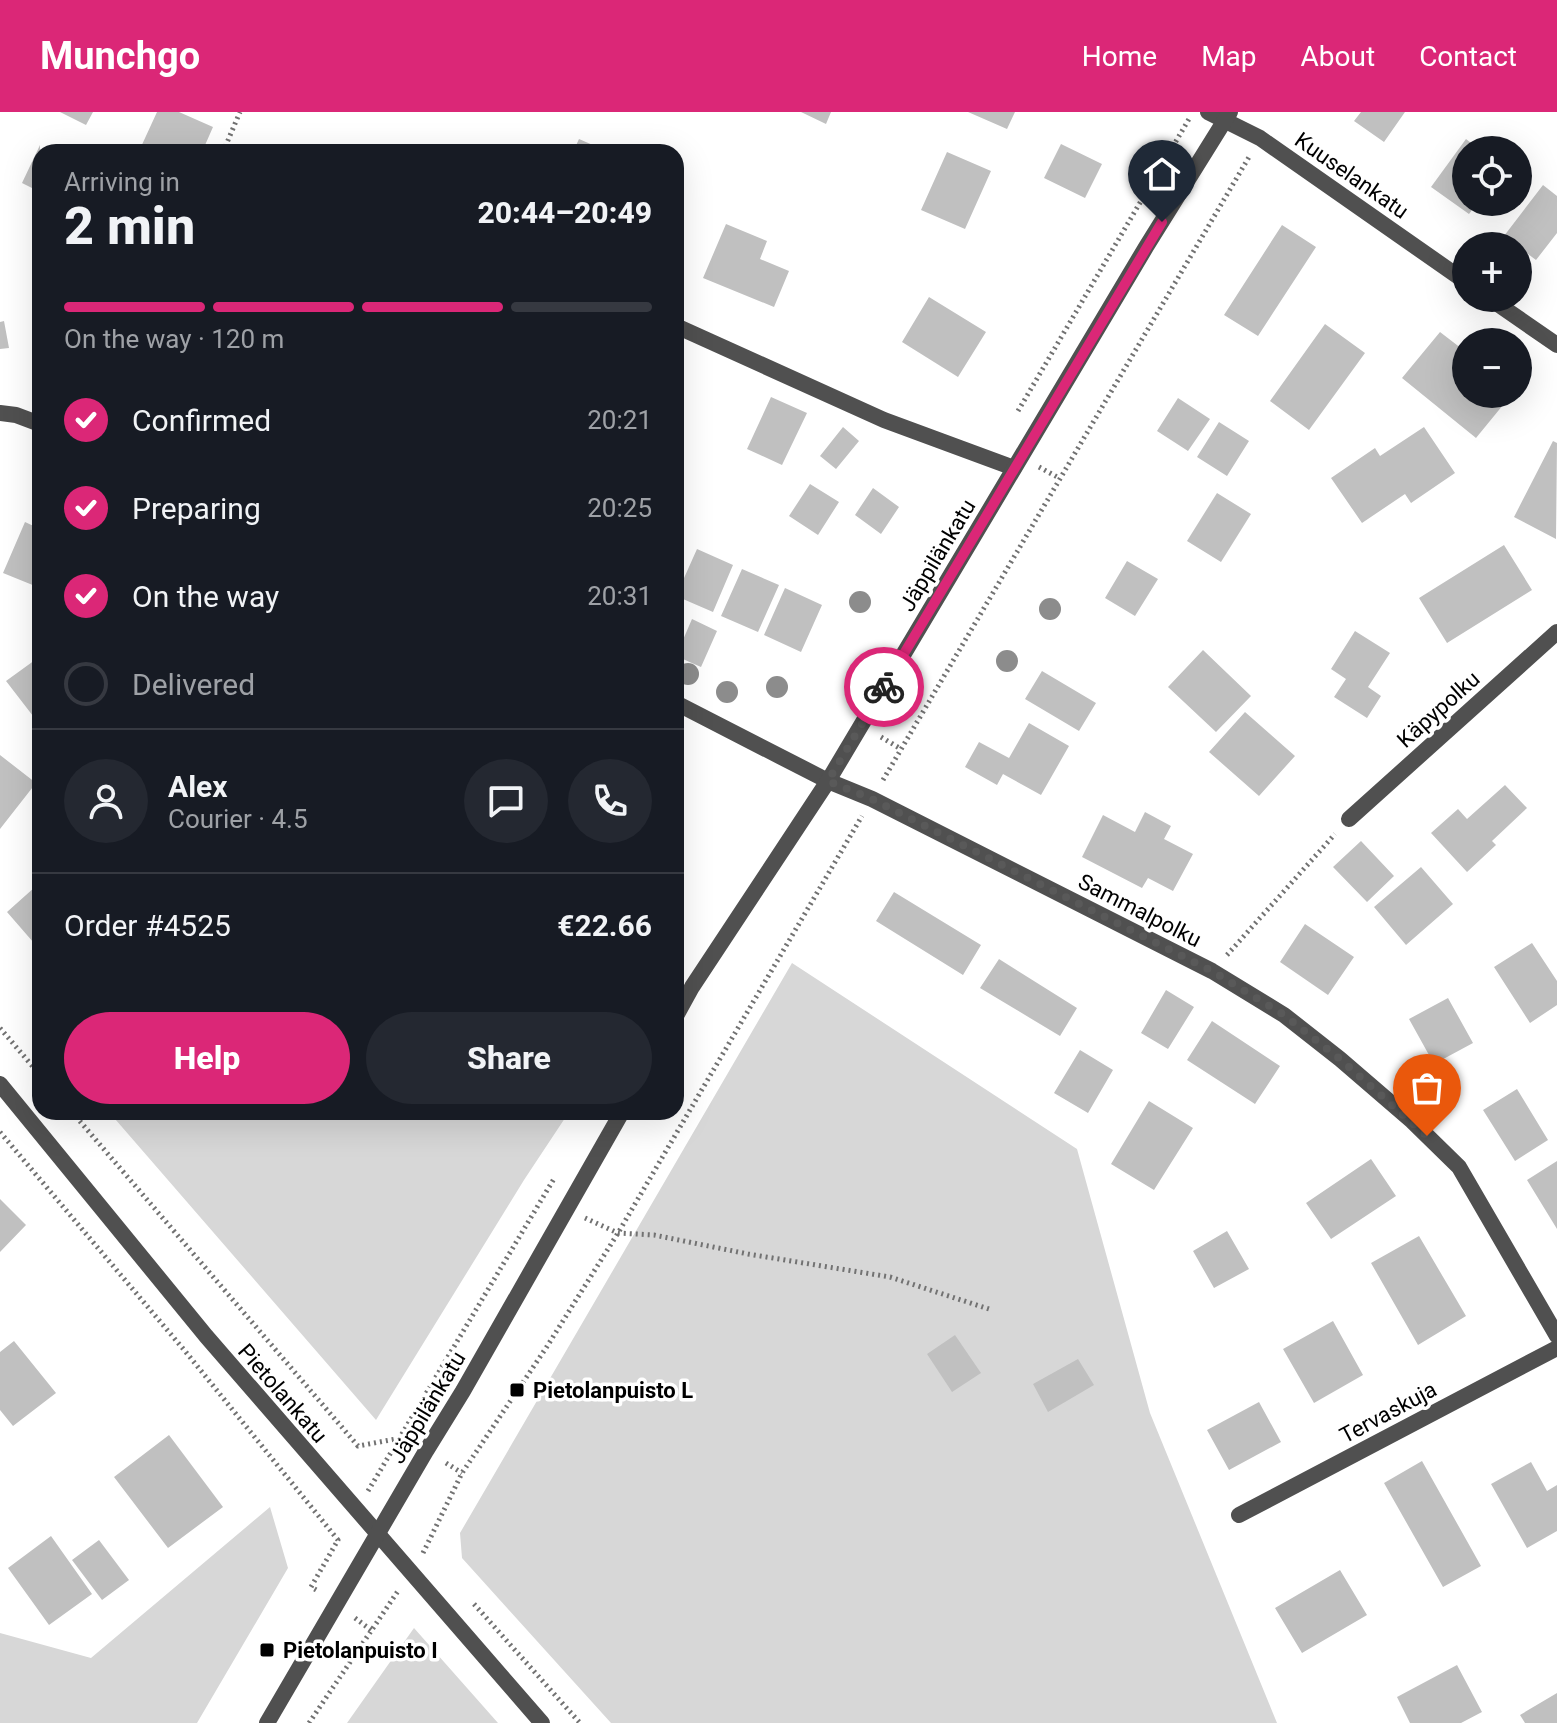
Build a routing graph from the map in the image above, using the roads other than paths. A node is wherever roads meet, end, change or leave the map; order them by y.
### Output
1 (1208, 112) edge
2 (1228, 116) edge
3 (1452, 272) edge
4 (1509, 312) edge
5 (684, 330) edge
6 (1557, 345) edge
7 (0, 413) edge
8 (32, 421) edge
9 (1014, 468) junction
10 (1557, 632) edge
11 (684, 707) edge
12 (828, 781) junction
13 (1349, 819) road end
14 (684, 1002) edge
15 (0, 1084) edge
16 (617, 1120) edge
17 (1557, 1336) edge
18 (1557, 1348) edge
19 (1239, 1515) dead end
20 (377, 1535) junction
21 (267, 1723) edge
22 (542, 1723) edge

1 - 2 street, Kuuselankatu
2 - 3 street, Kuuselankatu
2 - 9 street, Jäppilänkatu
4 - 6 street
5 - 9 street
7 - 8 street
9 - 12 street, Jäppilänkatu
10 - 13 street, Käpypolku
11 - 12 street, Sammalpolku
12 - 14 street, Jäppilänkatu
12 - 17 street, Sammalpolku
15 - 20 street, Pietolankatu
16 - 20 street, Jäppilänkatu
18 - 19 street, Tervaskuja
20 - 21 street, Jäppilänkatu
20 - 22 street, Pietolankatu

